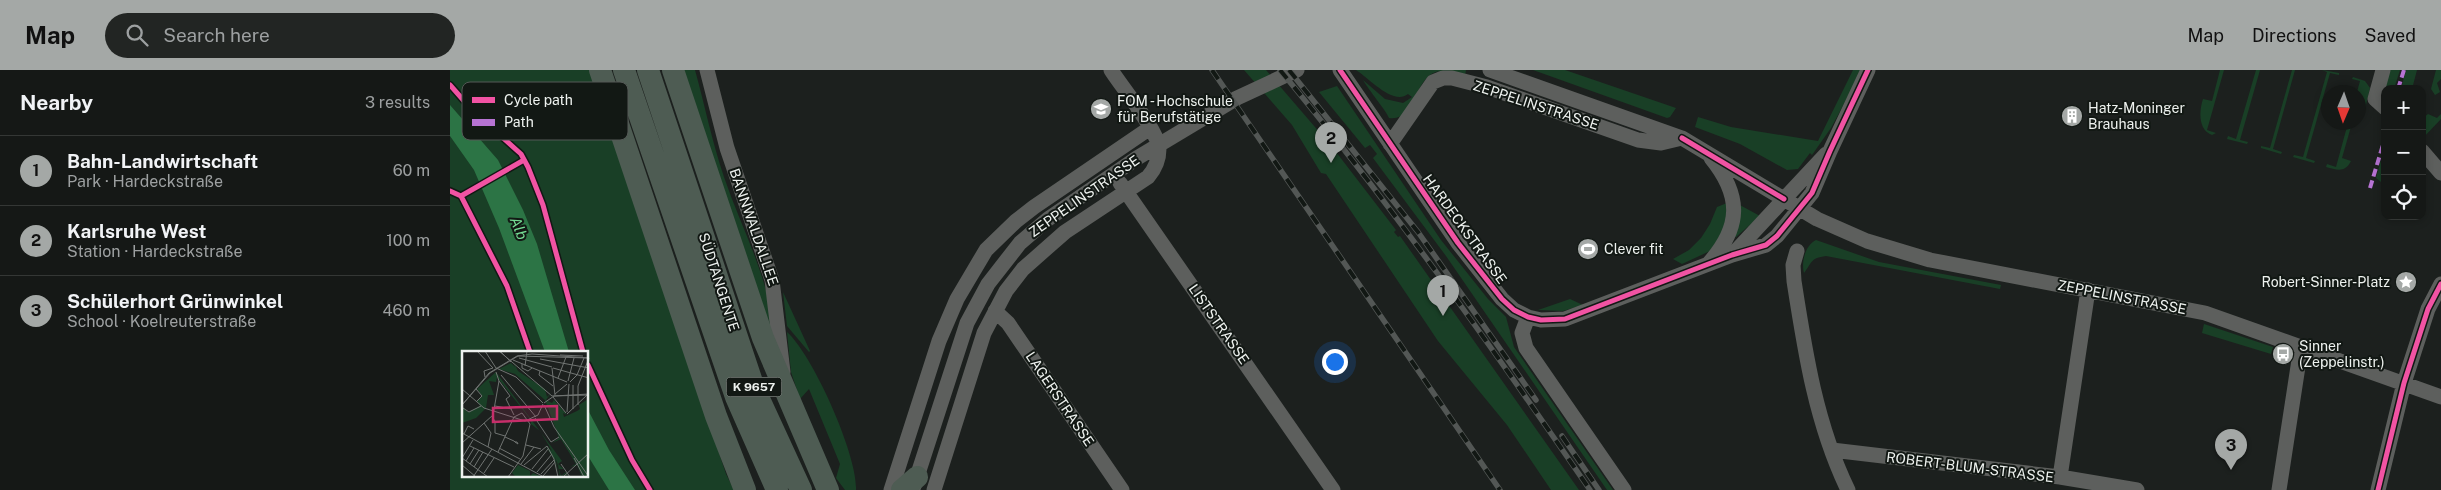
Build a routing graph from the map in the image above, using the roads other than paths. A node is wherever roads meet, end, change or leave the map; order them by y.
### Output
1 (600, 70) edge
2 (624, 70) edge
3 (648, 70) edge
4 (673, 70) edge
5 (707, 70) edge
6 (1111, 70) edge
7 (1297, 70) edge
8 (1340, 70) edge
9 (1490, 70) edge
10 (1868, 70) edge
11 (2383, 70) edge
12 (604, 82) edge
13 (2381, 104) edge
14 (1150, 128) junction
15 (1682, 138) junction
16 (623, 140) edge
17 (1390, 144) junction
18 (1705, 151) junction
19 (1830, 151) junction
20 (2426, 156) edge
21 (1103, 159) junction
22 (2441, 173) edge
23 (1126, 191) junction
24 (1784, 199) junction
25 (1801, 209) junction
26 (1797, 251) dead end
27 (1732, 255) junction
28 (1706, 266) junction
29 (2441, 284) edge
30 (2088, 290) junction
31 (995, 311) junction
32 (1528, 316) junction
33 (2301, 347) junction
34 (2404, 384) junction
35 (785, 386) junction
36 (2441, 397) edge
37 (1832, 450) junction
38 (2060, 477) junction
39 (915, 487) edge
40 (828, 489) edge
41 (745, 490) edge
42 (777, 490) edge
43 (802, 490) edge
44 (891, 490) edge
45 (1122, 490) edge
46 (1333, 490) edge
47 (1624, 490) edge
48 (1848, 490) edge
49 (2137, 490) edge
50 (2279, 490) edge
51 (2378, 490) edge

1 - 12 highway
2 - 42 highway, SÜDTANGENTE / K 9657
3 - 43 highway, SÜDTANGENTE / K 9657
4 - 35 highway
5 - 35 street, BANNWALDALLEE
6 - 14 street, ZEPPELINSTRASSE
7 - 39 street, ZEPPELINSTRASSE
8 - 17 street, HARDECKSTRASSE
9 - 15 street, ZEPPELINSTRASSE
10 - 19 street, HARDECKSTRASSE
11 - 13 street
14 - 21 street, ZEPPELINSTRASSE
14 - 23 street, ZEPPELINSTRASSE
15 - 17 street, ZEPPELINSTRASSE
15 - 18 street, ZEPPELINSTRASSE
16 - 41 highway
17 - 32 street, HARDECKSTRASSE
18 - 24 street, ZEPPELINSTRASSE
18 - 28 street
19 - 24 street, HARDECKSTRASSE
19 - 25 street, HARDECKSTRASSE
20 - 22 street
21 - 23 street, LISTSTRASSE
21 - 44 street, ZEPPELINSTRASSE
23 - 31 street, ZEPPELINSTRASSE
23 - 46 street, LISTSTRASSE
24 - 25 street, ZEPPELINSTRASSE
24 - 27 street, HARDECKSTRASSE
25 - 27 street, HARDECKSTRASSE
25 - 30 street, ZEPPELINSTRASSE
26 - 37 street
27 - 28 street, HARDECKSTRASSE
28 - 32 street, HARDECKSTRASSE
29 - 34 street
30 - 33 street, ZEPPELINSTRASSE
30 - 38 street
31 - 39 street, ZEPPELINSTRASSE
31 - 45 street, LAGERSTRASSE
32 - 47 street
33 - 34 street, ZEPPELINSTRASSE
33 - 50 street
34 - 36 street, ZEPPELINSTRASSE
34 - 51 street
35 - 40 highway
37 - 38 street, ROBERT-BLUM-STRASSE
37 - 48 street
38 - 49 street, ROBERT-BLUM-STRASSE

